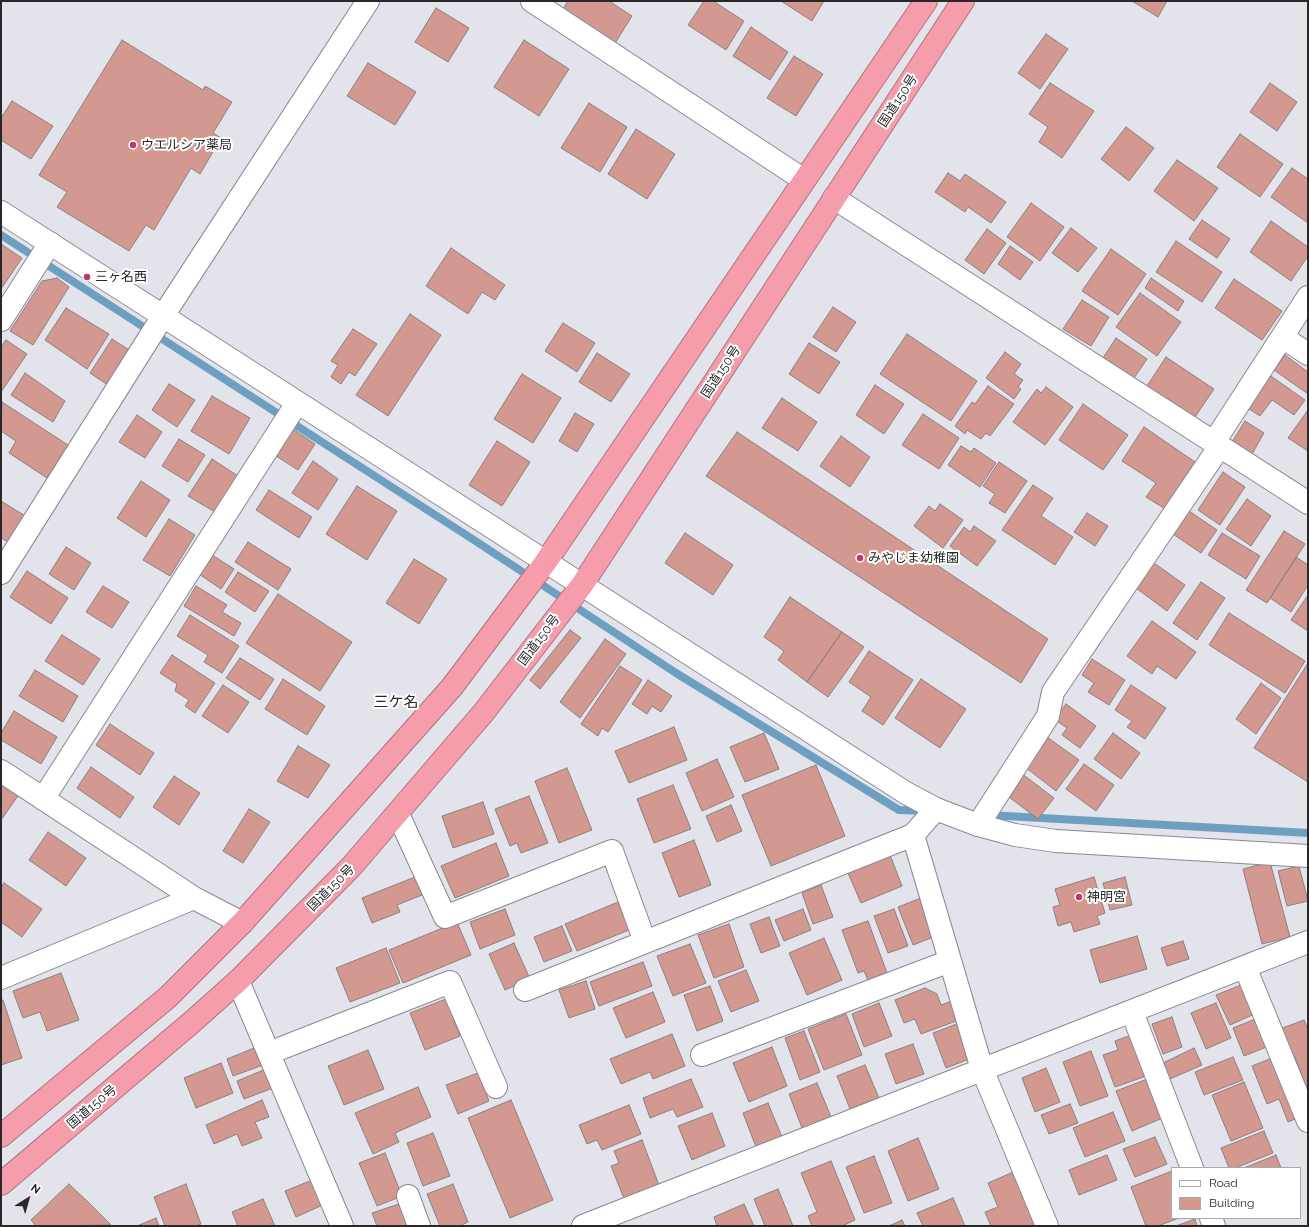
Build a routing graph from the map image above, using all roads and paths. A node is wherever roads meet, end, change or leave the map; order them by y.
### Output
1 (368, 1) edge
2 (532, 1) edge
3 (926, 1) edge
4 (963, 1) edge
5 (804, 180) junction
6 (834, 198) junction
7 (1, 212) edge
8 (50, 244) junction
9 (1308, 296) edge
10 (163, 316) junction
11 (1, 320) edge
12 (1282, 338) junction
13 (1308, 354) edge
14 (297, 403) junction
15 (1217, 444) junction
16 (1308, 502) edge
17 (545, 563) junction
18 (1, 573) edge
19 (582, 585) junction
20 (1, 771) edge
21 (43, 799) junction
22 (936, 809) junction
23 (398, 814) junction
24 (978, 825) junction
25 (913, 834) junction
26 (1308, 856) edge
27 (194, 898) junction
28 (242, 923) junction
29 (645, 942) junction
30 (1308, 942) edge
31 (950, 961) junction
32 (1245, 967) junction
33 (1, 978) edge
34 (238, 981) junction
35 (525, 990) dead end
36 (1132, 1012) junction
37 (269, 1053) junction
38 (702, 1055) dead end
39 (982, 1069) junction
40 (496, 1087) dead end
41 (1308, 1121) edge
42 (1, 1136) edge
43 (1192, 1167) edge
44 (1, 1184) edge
45 (408, 1196) dead end
46 (342, 1226) edge
47 (419, 1226) edge
48 (582, 1226) edge
49 (1047, 1226) edge

1 - 10 street
2 - 5 street
3 - 5 highway
4 - 6 highway, 国道150号
5 - 17 highway
6 - 15 street
6 - 19 highway, 国道150号
7 - 8 street
8 - 10 street
8 - 11 street
9 - 12 street
10 - 14 street
10 - 18 street
12 - 13 street
12 - 15 street
14 - 17 street
14 - 21 street
15 - 16 street
15 - 24 street
17 - 19 street
17 - 28 highway
19 - 22 street
19 - 23 highway, 国道150号
20 - 21 street
21 - 27 street
22 - 24 street
22 - 25 street
23 - 29 street
23 - 34 highway, 国道150号
24 - 26 street
25 - 29 street
25 - 31 street
27 - 28 street
27 - 33 street
28 - 42 highway
29 - 35 street
30 - 32 street
31 - 38 street
31 - 39 street
32 - 36 street
32 - 41 street
34 - 37 street
34 - 44 highway, 国道150号
36 - 39 street
36 - 43 street
37 - 40 street
37 - 46 street
39 - 48 street
39 - 49 street
45 - 47 street

